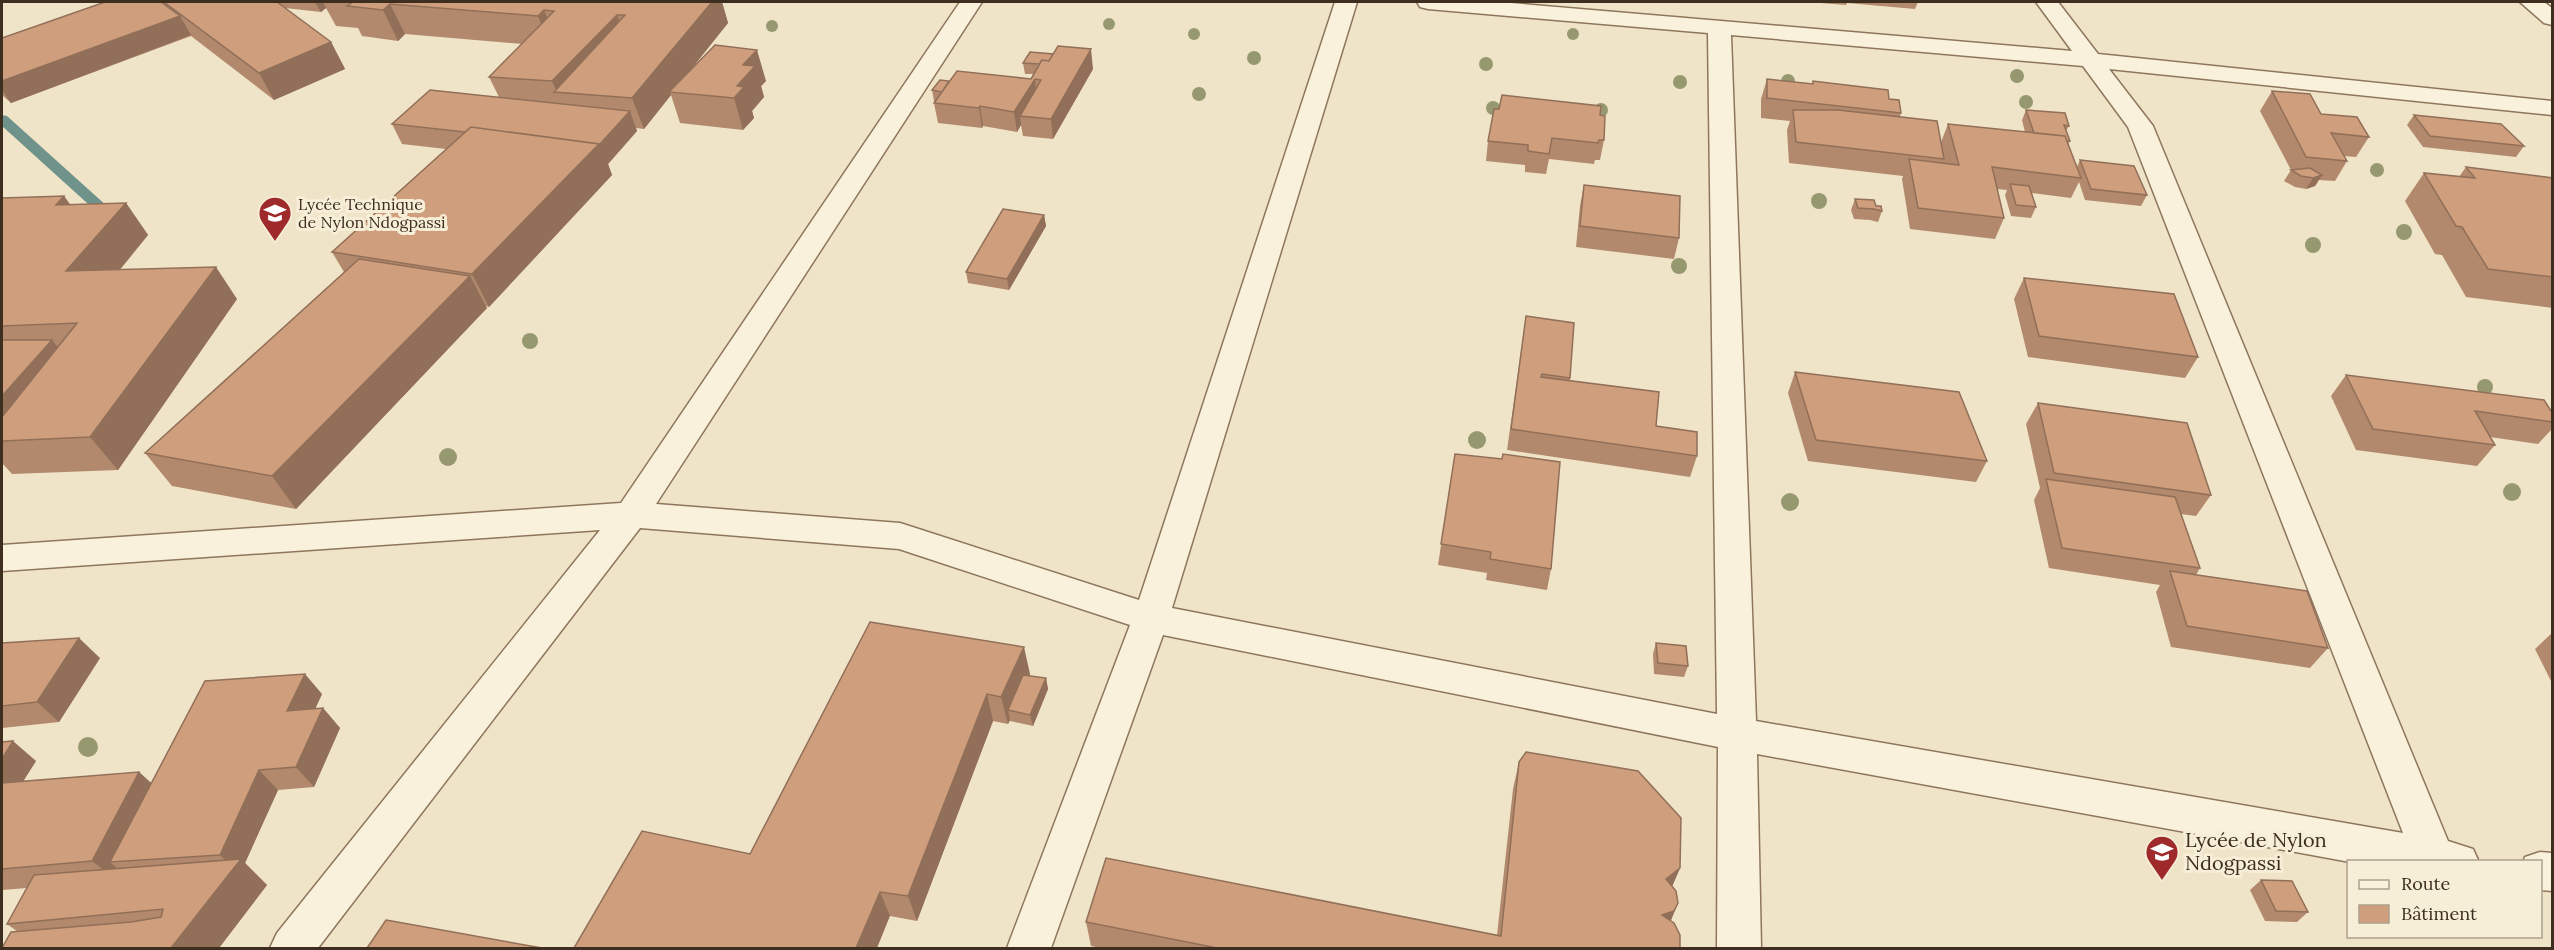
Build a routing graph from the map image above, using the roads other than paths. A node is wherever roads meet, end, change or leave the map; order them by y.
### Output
1 (971, 2) edge
2 (1346, 2) edge
3 (1428, 2) edge
4 (2048, 2) edge
5 (2531, 2) edge
6 (2553, 18) edge
7 (1719, 26) junction
8 (2092, 60) junction
9 (2553, 108) edge
10 (631, 515) junction
11 (2, 558) edge
12 (1151, 618) junction
13 (1737, 734) junction
14 (2446, 860) edge
15 (292, 948) edge
16 (1029, 948) edge
17 (1739, 948) edge

1 - 10 street
2 - 12 street
3 - 7 street
4 - 8 street
5 - 6 street
7 - 8 street
7 - 13 street
8 - 9 street
8 - 14 street
10 - 11 street
10 - 12 street
10 - 15 street
12 - 13 street
12 - 16 street
13 - 14 street
13 - 17 street

